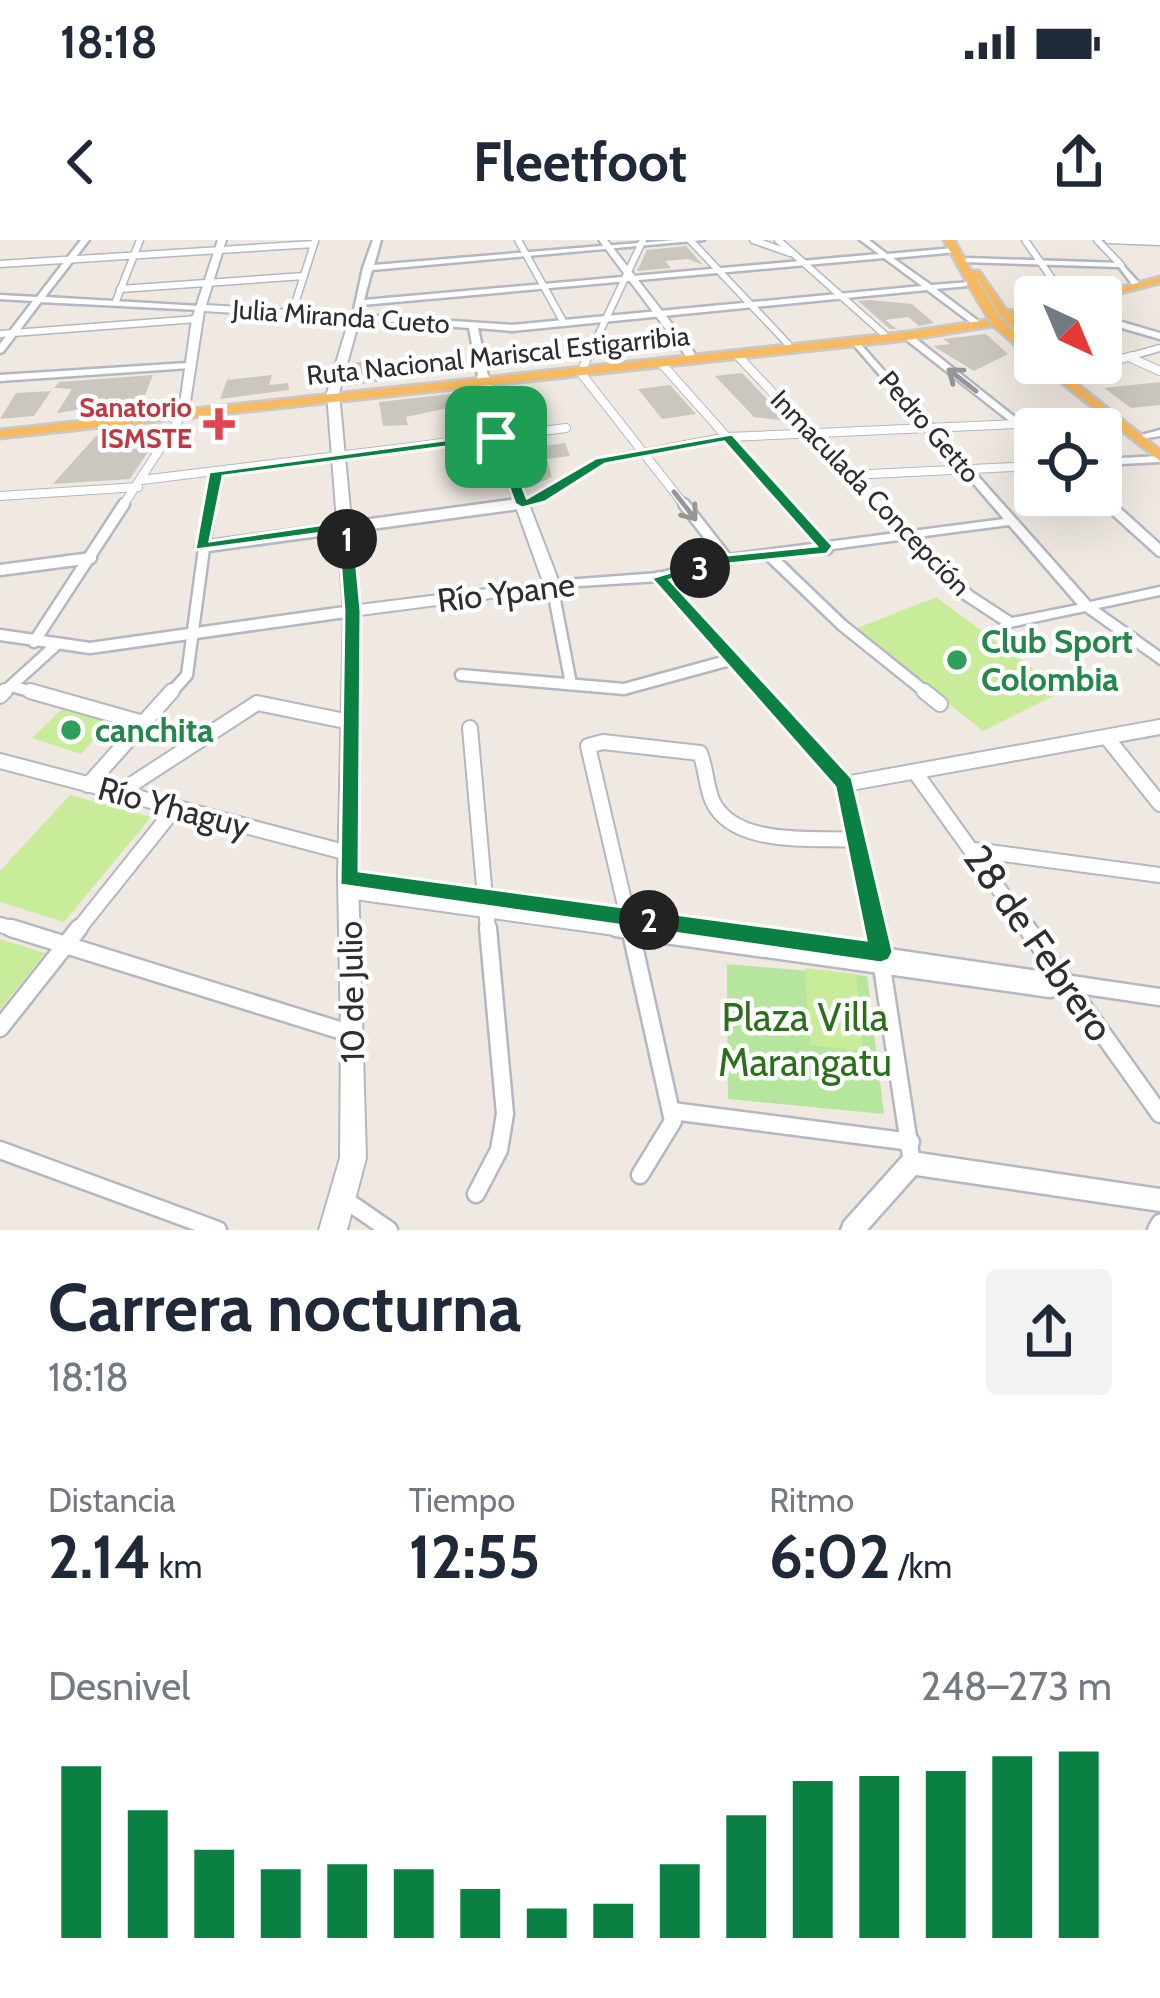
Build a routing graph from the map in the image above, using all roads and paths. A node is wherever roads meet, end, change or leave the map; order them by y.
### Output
1 (85, 240) edge
2 (140, 240) edge
3 (377, 240) edge
4 (518, 240) edge
5 (694, 240) edge
6 (753, 240) edge
7 (778, 240) edge
8 (864, 240) edge
9 (1025, 240) edge
10 (1097, 240) edge
11 (1108, 240) edge
12 (315, 242) edge
13 (642, 242) edge
14 (1160, 242) edge
15 (953, 243) edge
16 (605, 244) edge
17 (220, 245) edge
18 (526, 254) junction
19 (133, 255) junction
20 (796, 256) junction
21 (886, 256) junction
22 (71, 260) junction
23 (821, 262) junction
24 (805, 263) junction
25 (1041, 263) junction
26 (0, 264) edge
27 (1120, 266) junction
28 (367, 268) junction
29 (719, 271) junction
30 (971, 275) junction
31 (304, 276) junction
32 (1051, 276) edge
33 (628, 277) junction
34 (1160, 282) edge
35 (208, 283) junction
36 (1137, 285) junction
37 (544, 286) junction
38 (929, 288) junction
39 (120, 289) junction
40 (1122, 289) edge
41 (1122, 294) edge
42 (842, 296) junction
43 (0, 297) edge
44 (42, 297) junction
45 (116, 301) junction
46 (752, 305) junction
47 (357, 310) junction
48 (292, 313) junction
49 (198, 314) junction
50 (659, 314) junction
51 (1014, 314) edge
52 (1014, 318) edge
53 (604, 319) junction
54 (999, 321) junction
55 (564, 323) junction
56 (977, 325) junction
57 (1122, 325) edge
58 (473, 326) junction
59 (0, 334) edge
60 (13, 334) junction
61 (884, 334) junction
62 (1014, 334) edge
63 (907, 336) junction
64 (1160, 336) edge
65 (855, 341) junction
66 (1014, 341) edge
67 (788, 344) junction
68 (1160, 348) edge
69 (0, 350) edge
70 (736, 354) junction
71 (676, 358) junction
72 (1122, 358) edge
73 (1130, 358) junction
74 (187, 366) junction
75 (582, 368) junction
76 (1160, 371) edge
77 (0, 378) edge
78 (482, 379) junction
79 (1070, 384) edge
80 (1077, 384) edge
81 (333, 395) junction
82 (1096, 408) edge
83 (182, 411) junction
84 (1014, 422) edge
85 (1014, 424) edge
86 (931, 427) junction
87 (566, 428) dead end
88 (0, 430) edge
89 (812, 433) junction
90 (1146, 434) edge
91 (496, 437) junction
92 (728, 437) junction
93 (1160, 446) edge
94 (644, 453) junction
95 (338, 455) junction
96 (1160, 458) edge
97 (1122, 461) edge
98 (1014, 468) edge
99 (966, 471) junction
100 (216, 472) junction
101 (849, 475) junction
102 (140, 483) junction
103 (0, 496) edge
104 (522, 504) junction
105 (1122, 516) edge
106 (1011, 521) junction
107 (346, 526) junction
108 (911, 538) junction
109 (201, 547) junction
110 (827, 549) junction
111 (1160, 551) edge
112 (769, 555) junction
113 (91, 558) junction
114 (727, 560) junction
115 (0, 570) edge
116 (659, 578) junction
117 (552, 585) junction
118 (1160, 591) edge
119 (1086, 606) junction
120 (352, 611) junction
121 (0, 635) edge
122 (190, 637) junction
123 (34, 641) junction
124 (55, 646) junction
125 (730, 659) junction
126 (1160, 659) edge
127 (461, 676) dead end
128 (571, 684) junction
129 (11, 686) junction
130 (0, 696) edge
131 (940, 704) dead end
132 (350, 722) junction
133 (143, 723) junction
134 (1160, 727) edge
135 (470, 728) dead end
136 (1108, 739) junction
137 (0, 761) edge
138 (915, 772) junction
139 (845, 784) junction
140 (88, 785) junction
141 (119, 792) junction
142 (1160, 803) edge
143 (176, 807) junction
144 (857, 840) junction
145 (974, 850) junction
146 (348, 854) junction
147 (1160, 874) edge
148 (348, 885) junction
149 (484, 902) junction
150 (626, 924) junction
151 (0, 926) edge
152 (65, 946) junction
153 (882, 960) junction
154 (1066, 983) junction
155 (1160, 997) edge
156 (0, 1028) edge
157 (353, 1034) junction
158 (672, 1111) junction
159 (1160, 1114) edge
160 (0, 1150) edge
161 (912, 1152) junction
162 (640, 1174) dead end
163 (476, 1194) dead end
164 (344, 1198) junction
165 (1160, 1201) edge
166 (218, 1230) edge
167 (333, 1230) edge
168 (389, 1230) edge
169 (852, 1230) edge

1 - 22 street
2 - 19 street
3 - 28 street
4 - 18 street
5 - 13 street
5 - 29 street
6 - 20 street
7 - 20 street
8 - 21 street
9 - 25 street
10 - 27 street
11 - 14 street
12 - 17 street
12 - 31 street
13 - 16 street
13 - 33 street
15 - 21 street
15 - 30 highway
16 - 18 street
16 - 33 main road
17 - 19 street
17 - 35 main road
18 - 28 street
18 - 37 street
19 - 22 street
19 - 39 street
20 - 23 street
20 - 24 street
21 - 23 street
21 - 38 street
22 - 26 street
22 - 44 street
23 - 24 street
24 - 29 street
24 - 42 street
25 - 27 street, Julia Miranda Cueto
25 - 30 street, Julia Miranda Cueto
25 - 32 street
27 - 36 street
28 - 47 street
29 - 33 street
29 - 46 street
30 - 38 street, Julia Miranda Cueto
30 - 51 highway
30 - 54 highway, bridge
30 - 56 highway
31 - 35 street
31 - 48 street
33 - 37 street
33 - 50 main road
33 - 53 street
34 - 36 highway
34 - 41 highway
35 - 39 street
35 - 49 main road
36 - 40 highway
37 - 47 street
37 - 55 street
38 - 42 street, Julia Miranda Cueto
38 - 56 street
39 - 45 street
42 - 46 street, Julia Miranda Cueto
42 - 61 street
43 - 44 street, Julia Miranda Cueto
44 - 45 street, Julia Miranda Cueto
44 - 60 street
45 - 49 street, Julia Miranda Cueto
46 - 50 street, Julia Miranda Cueto
46 - 67 street
47 - 48 main road, Julia Miranda Cueto
47 - 58 street, Julia Miranda Cueto
47 - 81 main road
48 - 49 main road, Julia Miranda Cueto
49 - 60 street
49 - 74 main road
50 - 53 street, Julia Miranda Cueto
50 - 71 main road
52 - 54 highway, Ruta Nacional Mariscal Estigarribia
53 - 55 street, Julia Miranda Cueto
53 - 75 street
54 - 56 highway, Ruta Nacional Mariscal Estigarribia
54 - 62 highway, bridge
55 - 58 street, Julia Miranda Cueto
56 - 61 highway, Ruta Nacional Mariscal Estigarribia
56 - 63 highway, Ruta Nacional Mariscal Estigarribia
56 - 66 highway
57 - 64 street
58 - 78 street
59 - 60 street
60 - 69 street
61 - 67 highway, Ruta Nacional Mariscal Estigarribia
63 - 65 highway, Ruta Nacional Mariscal Estigarribia
84 -> 63 street
65 - 70 highway, Ruta Nacional Mariscal Estigarribia
65 - 86 street, Pedro Getto
67 - 71 highway, Ruta Nacional Mariscal Estigarribia
68 - 73 street
70 - 71 highway, Ruta Nacional Mariscal Estigarribia
70 - 89 street, Inmaculada Concepción
71 - 75 highway, Ruta Nacional Mariscal Estigarribia
71 - 92 street
72 - 73 street
73 - 76 street
74 - 77 street
74 - 83 main road
75 - 78 highway, Ruta Nacional Mariscal Estigarribia
75 - 94 street
78 - 81 highway, Ruta Nacional Mariscal Estigarribia
78 - 91 main road
79 - 82 highway
80 - 90 highway
81 - 83 highway, Ruta Nacional Mariscal Estigarribia
81 - 95 main road, 10 de Julio
83 - 88 highway, Ruta Nacional Mariscal Estigarribia
83 - 102 street
85 - 86 street
86 - 89 street
86 - 99 street, Pedro Getto
87 - 91 street
89 - 92 street
89 - 101 street, Inmaculada Concepción
90 - 93 highway
90 - 96 highway
91 - 95 street
91 - 104 main road
92 - 94 street
92 - 110 street
94 - 104 street
94 -> 114 street
95 - 100 street
95 - 107 main road, 10 de Julio
96 - 97 street
98 - 99 street
99 - 101 street
99 - 106 street, Pedro Getto
100 - 102 street
100 - 109 street
101 - 108 street, Inmaculada Concepción
102 - 103 street
102 - 113 street
104 - 107 street
104 - 117 main road
105 - 111 street
106 - 108 street, Río Ypane
106 - 119 street, Pedro Getto
107 - 109 street
107 - 120 main road, 10 de Julio
108 - 110 street, Río Ypane
108 - 119 street, Inmaculada Concepción
109 - 122 street
110 - 112 street, Río Ypane
112 - 114 street, Río Ypane
112 - 131 street
113 - 115 street
113 - 123 street
114 - 116 street, Río Ypane
116 - 117 street, Río Ypane
116 - 125 street
117 - 120 main road, Río Ypane
117 - 128 street
118 - 119 street
119 - 126 street, Pedro Getto
120 - 122 street, Río Ypane
120 - 132 main road, 10 de Julio
121 - 123 street, Río Ypane
122 - 124 street, Río Ypane
122 - 133 street
123 - 124 street, Río Ypane
124 - 129 street
125 - 128 street
125 - 139 street
127 - 128 street
129 - 130 street
129 - 133 street
132 - 141 street
132 - 146 main road, 10 de Julio
133 - 140 street
134 - 136 street
135 - 149 street
136 - 138 street
136 - 142 street
137 - 140 street, Río Yhaguy
138 - 139 street
138 - 145 street, 28 de Febrero
139 - 144 street
140 - 141 street, Río Yhaguy
141 - 143 street, Río Yhaguy
143 - 146 street, Río Yhaguy
143 - 152 street
144 - 150 street
144 - 153 street
145 - 147 street
145 - 154 street, 28 de Febrero
146 - 148 main road, 10 de Julio
148 - 149 street
148 - 157 main road, 10 de Julio
149 - 150 street
149 - 163 street
150 - 153 street
150 - 158 street
151 - 152 street
152 - 156 street
152 - 157 street
153 - 154 street
153 - 161 street
154 - 155 street
154 - 159 street, 28 de Febrero
157 - 164 main road, 10 de Julio
158 - 161 street
158 - 162 street
160 - 166 street
161 - 165 street
161 - 169 street
164 - 167 main road, 10 de Julio
164 - 168 street

